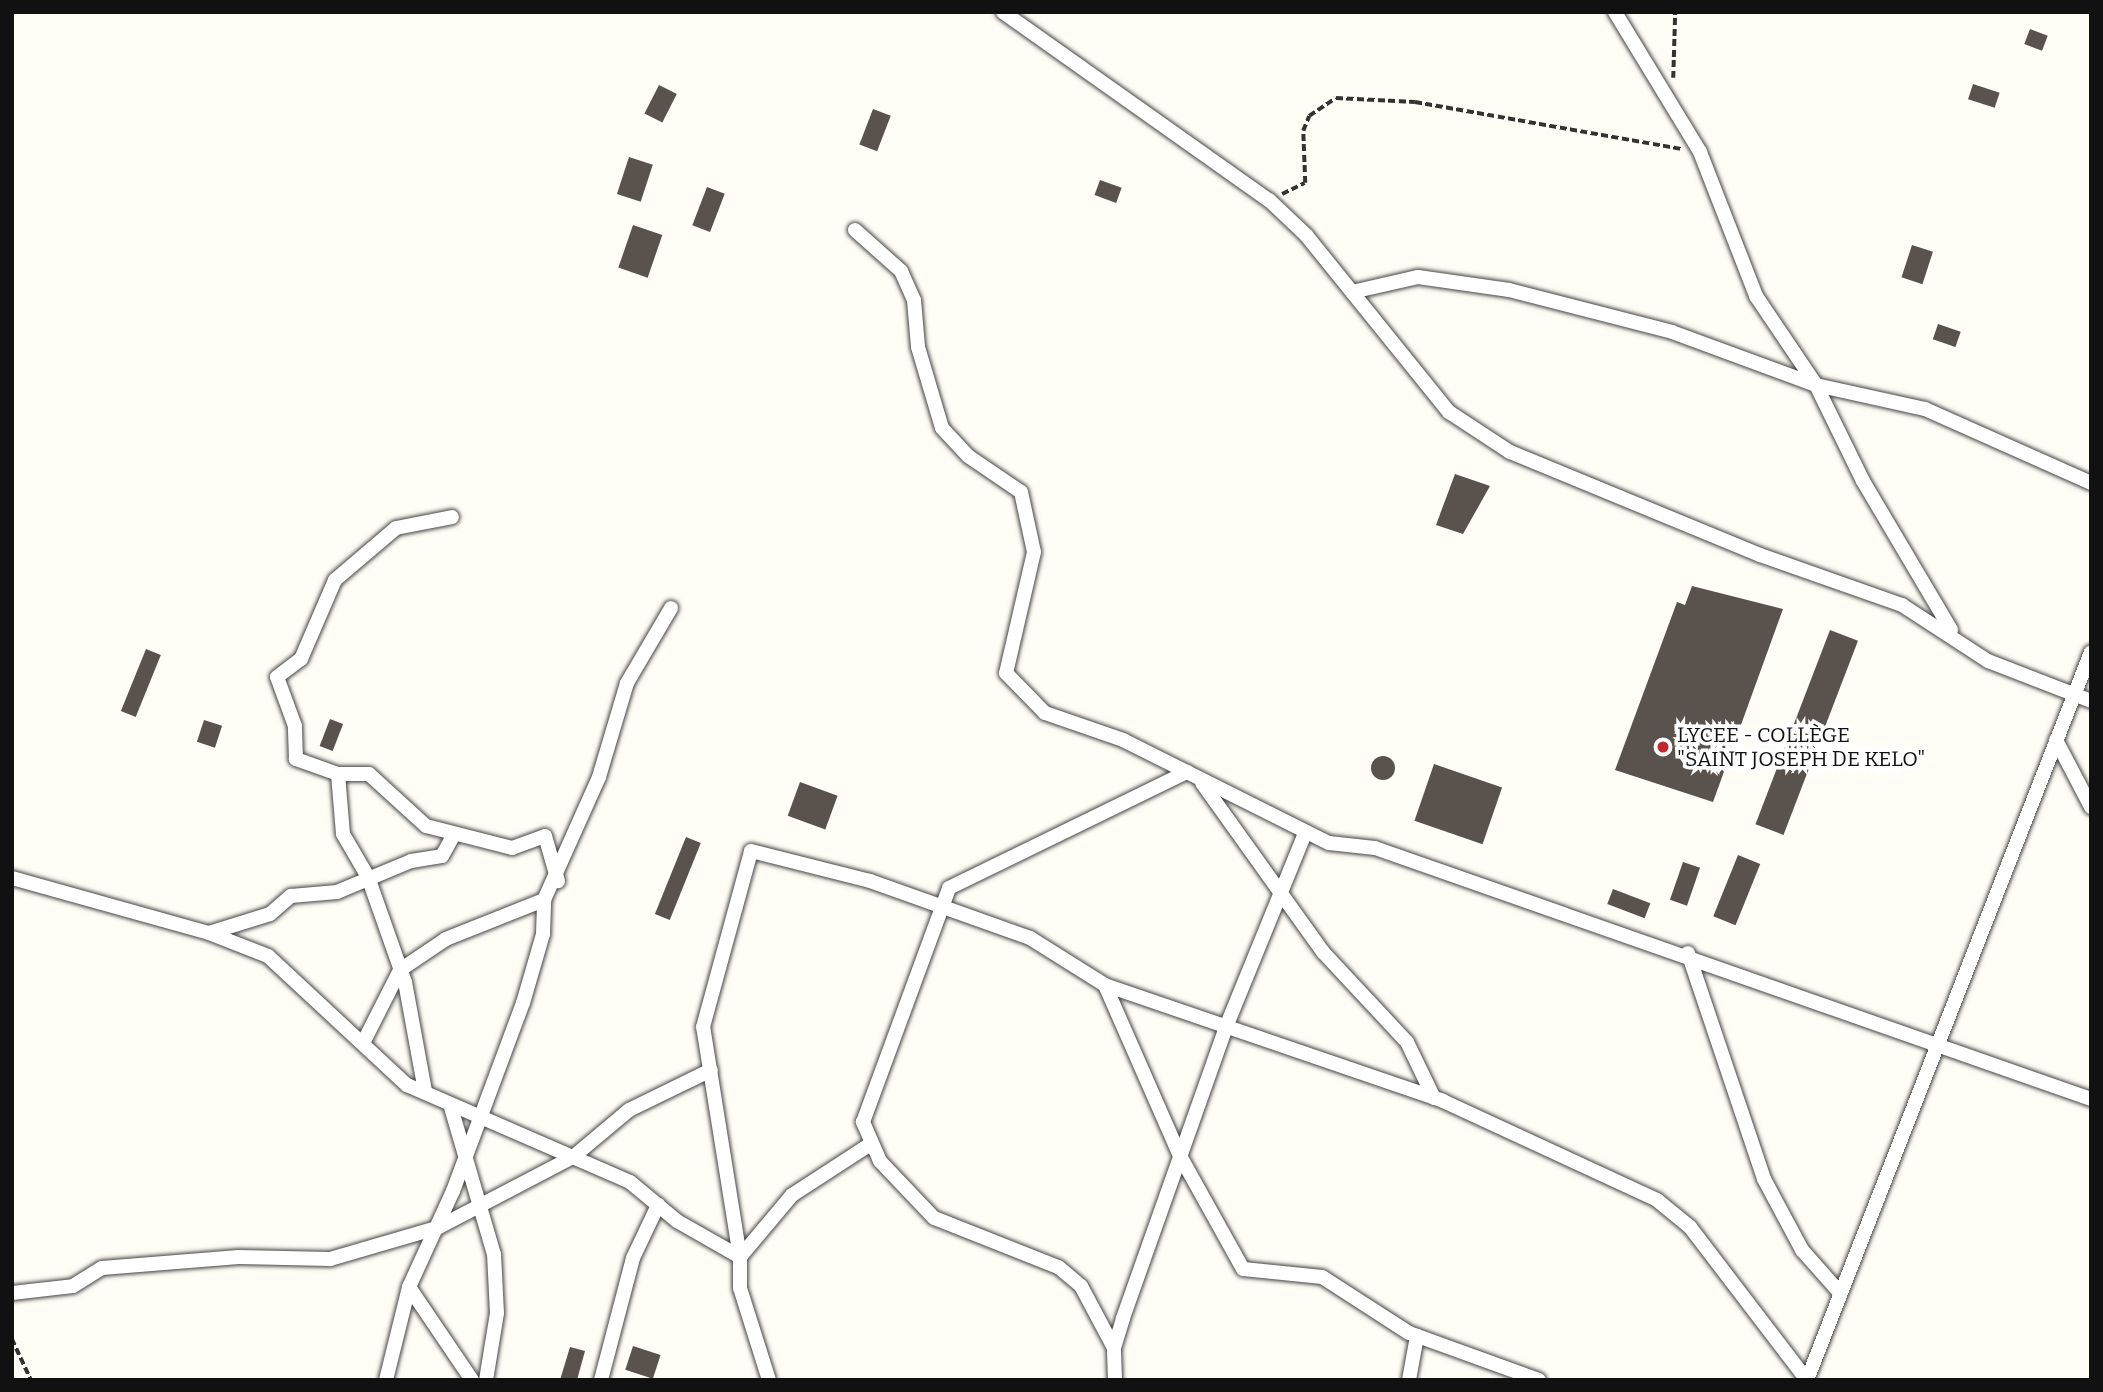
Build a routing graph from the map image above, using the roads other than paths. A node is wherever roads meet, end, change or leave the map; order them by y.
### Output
1 (1003, 12) edge
2 (1615, 12) edge
3 (855, 230) dead end
4 (1352, 292) junction
5 (1816, 385) junction
6 (2091, 483) edge
7 (452, 517) dead end
8 (671, 608) dead end
9 (1952, 632) junction
10 (2091, 652) edge
11 (2073, 697) junction
12 (2091, 701) edge
13 (2056, 740) junction
14 (338, 774) junction
15 (1193, 775) junction
16 (2091, 807) edge
17 (1305, 833) junction
18 (454, 834) junction
19 (368, 877) junction
20 (12, 878) edge
21 (558, 880) junction
22 (1279, 895) junction
23 (544, 900) junction
24 (942, 906) junction
25 (209, 933) junction
26 (1688, 953) junction
27 (400, 970) junction
28 (1105, 985) junction
29 (1226, 1027) junction
30 (363, 1043) junction
31 (1936, 1044) junction
32 (710, 1070) junction
33 (425, 1091) junction
34 (1434, 1098) junction
35 (2091, 1099) edge
36 (450, 1104) junction
37 (483, 1116) junction
38 (869, 1145) junction
39 (1180, 1156) junction
40 (573, 1157) junction
41 (466, 1159) junction
42 (658, 1205) junction
43 (479, 1210) junction
44 (437, 1228) junction
45 (740, 1257) junction
46 (409, 1287) junction
47 (12, 1293) edge
48 (1840, 1293) junction
49 (1417, 1336) junction
50 (1114, 1348) junction
51 (1807, 1379) edge
52 (386, 1380) edge
53 (472, 1380) edge
54 (486, 1380) edge
55 (601, 1380) edge
56 (769, 1380) edge
57 (1115, 1380) edge
58 (1409, 1380) edge
59 (1539, 1380) edge

1 - 4 street
2 - 5 street
3 - 15 street
4 - 5 street
4 - 9 street
5 - 6 street
5 - 9 street
7 - 14 street
8 - 21 street
9 - 11 street
10 - 11 street
11 - 12 street
11 - 13 street
13 - 16 street
13 - 31 street
14 - 18 street
14 - 19 street
15 - 17 street
15 - 22 street
15 - 24 street
17 - 22 street
17 - 26 street
18 - 19 street
18 - 21 street
19 - 25 street
19 - 27 street
20 - 25 street
21 - 23 street
22 - 29 street
22 - 34 street
23 - 27 street
23 - 37 street
24 - 28 street
24 - 32 street
24 - 38 street
25 - 30 street
26 - 31 street
26 - 48 street
27 - 30 street
27 - 33 street
28 - 29 street
28 - 39 street
29 - 34 street
29 - 39 street
30 - 33 street
31 - 35 street
31 - 48 street
32 - 40 street
32 - 45 street
33 - 36 street
34 - 51 street
36 - 37 street
36 - 41 street
37 - 40 street
37 - 41 street
38 - 45 street
38 - 50 street
39 - 49 street
39 - 50 street
40 - 42 street
40 - 43 street
41 - 43 street
41 - 44 street
42 - 45 street
42 - 55 street
43 - 44 street
43 - 54 street
44 - 46 street
44 - 47 street
45 - 56 street
46 - 52 street
46 - 53 street
48 - 51 street
49 - 58 street
49 - 59 street
50 - 57 street

